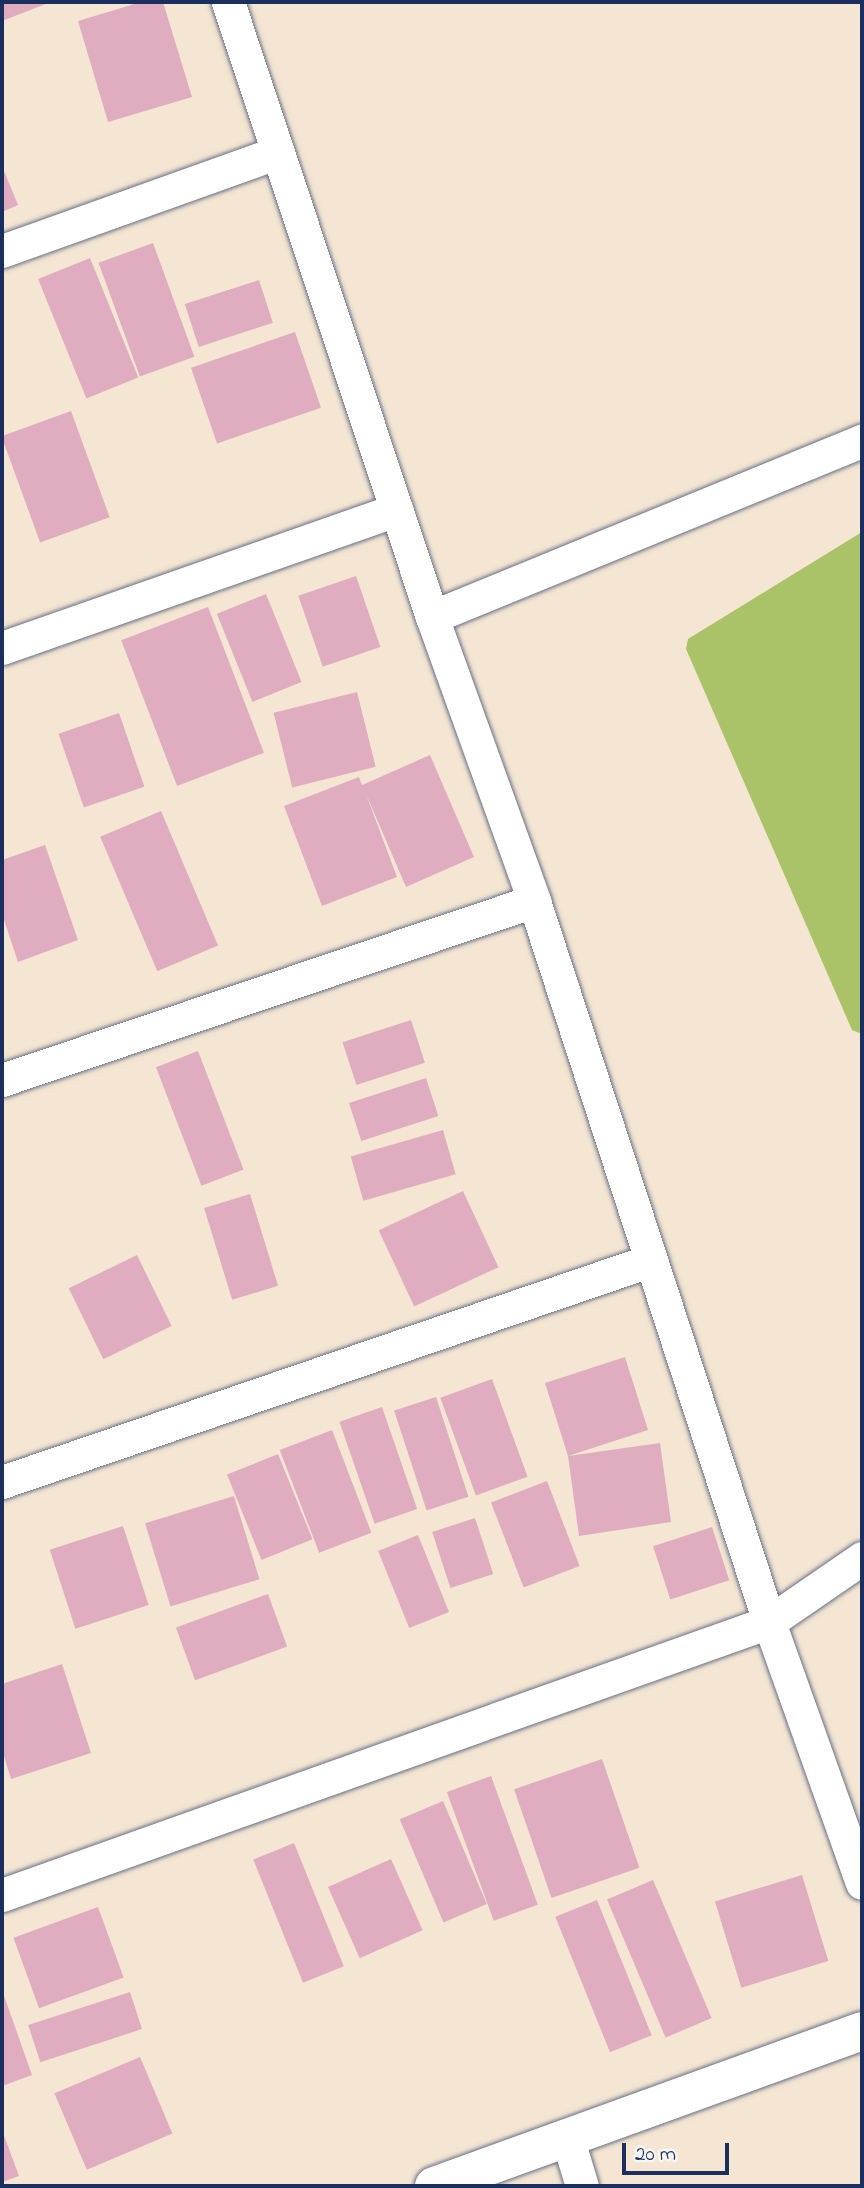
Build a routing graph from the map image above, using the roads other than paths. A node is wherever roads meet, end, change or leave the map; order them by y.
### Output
1 (228, 2) edge
2 (278, 152) junction
3 (2, 251) edge
4 (862, 441) edge
5 (397, 510) junction
6 (432, 617) junction
7 (2, 648) edge
8 (534, 901) junction
9 (2, 1080) edge
10 (649, 1261) junction
11 (2, 1482) edge
12 (862, 1558) edge
13 (769, 1622) junction
14 (862, 1883) edge
15 (2, 1895) edge
16 (862, 2031) edge
17 (568, 2140) junction
18 (434, 2186) edge
19 (582, 2186) edge

1 - 2 street
2 - 3 street
2 - 5 street
4 - 6 street
5 - 6 street
5 - 7 street
6 - 8 street
8 - 9 street
8 - 10 street
10 - 11 street
10 - 13 street
12 - 13 street
13 - 14 street
13 - 15 street
16 - 17 street
17 - 18 street
17 - 19 street

